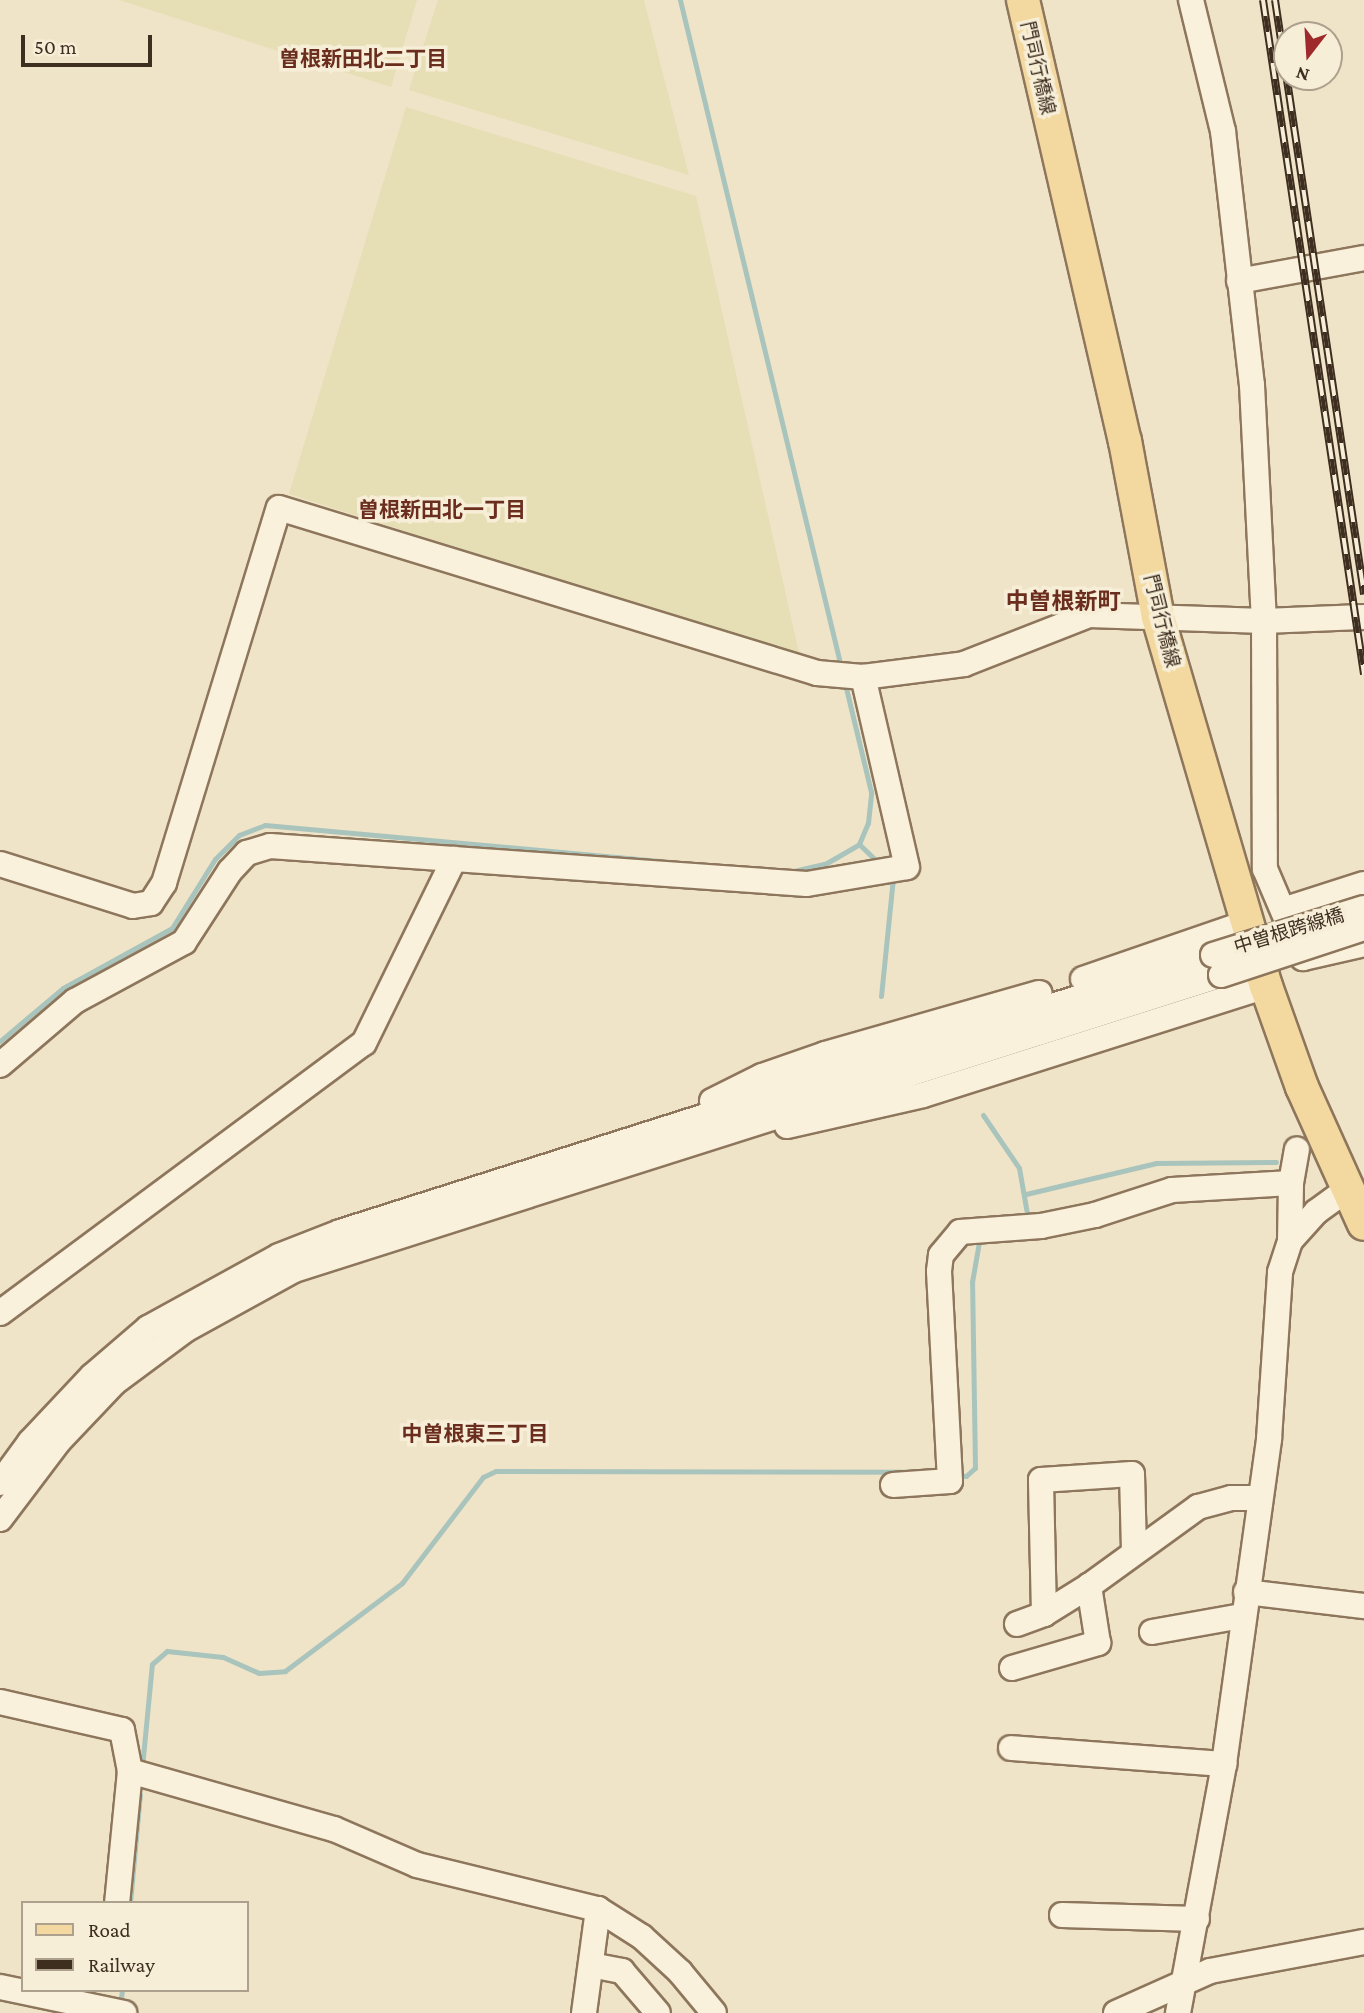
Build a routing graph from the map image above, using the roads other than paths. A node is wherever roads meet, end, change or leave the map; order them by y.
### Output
1 (1023, 0) edge
2 (1191, 0) edge
3 (1364, 258) edge
4 (1240, 281) junction
5 (1158, 617) junction
6 (1364, 617) edge
7 (1264, 621) junction
8 (850, 676) junction
9 (454, 859) junction
10 (0, 864) edge
11 (1364, 884) edge
12 (1364, 908) edge
13 (1283, 910) junction
14 (1246, 923) junction
15 (1364, 928) edge
16 (1364, 944) edge
17 (1217, 965) junction
18 (1266, 986) junction
19 (0, 1065) edge
20 (644, 1146) junction
21 (1297, 1150) dead end
22 (1292, 1183) junction
23 (1346, 1190) junction
24 (1364, 1224) edge
25 (1290, 1241) junction
26 (0, 1313) edge
27 (0, 1483) edge
28 (893, 1485) dead end
29 (1261, 1498) junction
30 (0, 1519) edge
31 (1134, 1549) junction
32 (1089, 1586) junction
33 (1244, 1604) junction
34 (1364, 1606) edge
35 (1044, 1614) junction
36 (1017, 1624) dead end
37 (1152, 1632) dead end
38 (1012, 1668) dead end
39 (0, 1702) edge
40 (1011, 1748) dead end
41 (1224, 1764) junction
42 (138, 1773) junction
43 (117, 1901) edge
44 (598, 1909) junction
45 (1062, 1914) dead end
46 (1197, 1919) junction
47 (1364, 1942) edge
48 (591, 1965) junction
49 (1186, 1983) junction
50 (0, 1987) edge
51 (21, 1991) edge
52 (29, 1992) edge
53 (111, 2006) edge
54 (584, 2013) edge
55 (658, 2013) edge
56 (715, 2013) edge
57 (1116, 2013) edge
58 (1178, 2013) edge

1 - 5 main road, 門司行橋線
2 - 4 street
3 - 4 street
4 - 7 street
5 - 7 street
5 - 8 street
5 - 14 main road, 門司行橋線
6 - 7 street
7 - 13 street
8 - 9 street
8 - 10 street
9 - 19 street
9 - 26 street
11 - 13 street
12 - 17 street, 中曽根跨線橋, bridge
13 - 16 street
14 - 18 main road, 門司行橋線
14 - 20 street
15 - 17 street, 中曽根跨線橋, bridge
17 - 20 street
18 - 20 street
18 - 23 main road, 門司行橋線
20 - 27 street
20 - 30 street
21 - 22 street
22 - 25 street
22 - 28 street
23 - 24 main road, 門司行橋線
23 - 25 street
25 - 29 street
29 - 31 street
29 - 33 street
31 - 32 street
31 - 35 street
32 - 35 street
32 - 38 street
33 - 34 street
33 - 37 street
33 - 41 street
35 - 36 street
39 - 42 street
40 - 41 street
41 - 46 street
42 - 43 street
42 - 44 street
44 - 48 street
44 - 56 street
45 - 46 street
46 - 49 street
47 - 49 street
48 - 54 street
48 - 55 street
49 - 57 street
49 - 58 street
50 - 51 street
52 - 53 street

